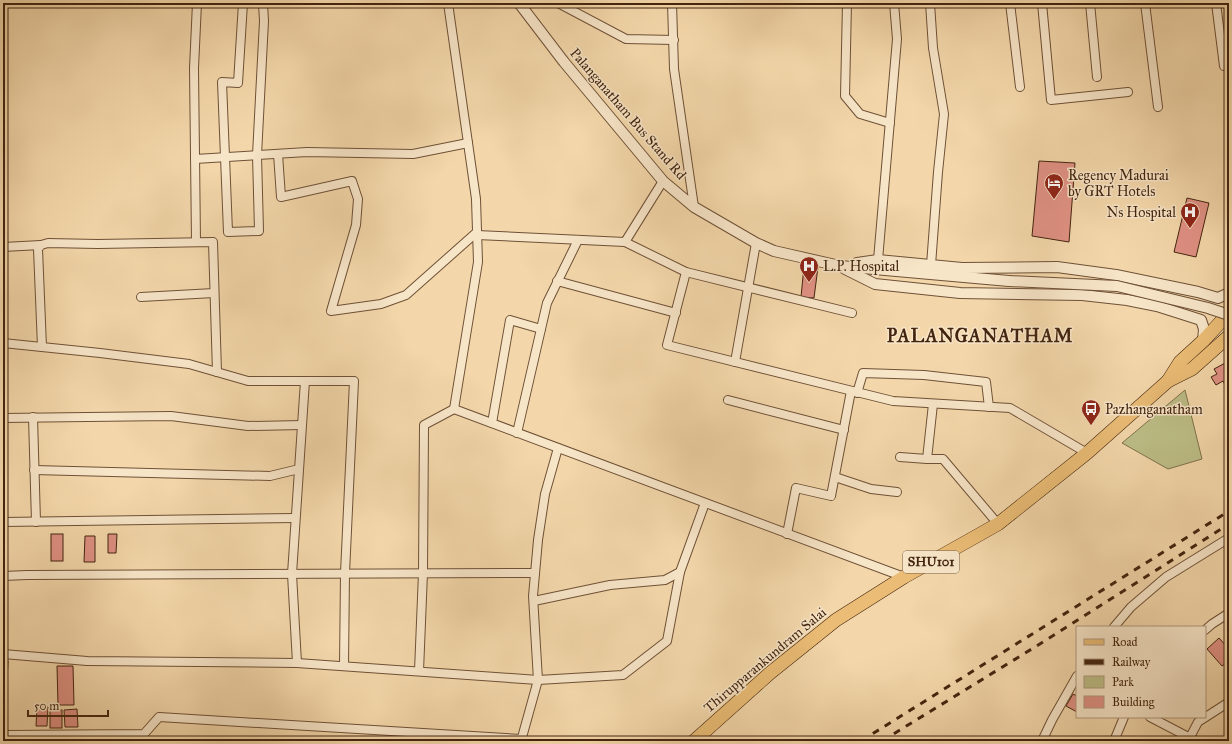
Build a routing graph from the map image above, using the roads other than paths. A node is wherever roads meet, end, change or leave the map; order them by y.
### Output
1 (197, 3) edge
2 (243, 3) edge
3 (263, 3) edge
4 (448, 3) edge
5 (558, 3) edge
6 (672, 3) edge
7 (847, 3) edge
8 (894, 3) edge
9 (930, 3) edge
10 (1010, 3) edge
11 (1042, 3) edge
12 (1090, 3) edge
13 (1146, 3) edge
14 (1216, 3) edge
15 (524, 4) edge
16 (674, 40) junction
17 (1224, 66) dead end
18 (1097, 77) dead end
19 (1020, 87) dead end
20 (1128, 92) dead end
21 (1158, 107) dead end
22 (890, 123) junction
23 (468, 143) junction
24 (278, 154) junction
25 (257, 155) junction
26 (225, 157) junction
27 (195, 159) junction
28 (663, 181) junction
29 (694, 207) junction
30 (477, 234) junction
31 (578, 240) junction
32 (196, 242) junction
33 (625, 242) junction
34 (756, 243) junction
35 (41, 245) junction
36 (3, 247) edge
37 (878, 260) junction
38 (931, 265) junction
39 (840, 266) junction
40 (686, 272) junction
41 (557, 281) junction
42 (749, 288) junction
43 (214, 293) junction
44 (1229, 293) edge
45 (141, 297) dead end
46 (676, 312) junction
47 (852, 313) dead end
48 (1229, 314) edge
49 (1201, 320) junction
50 (1224, 324) edge
51 (541, 329) junction
52 (1229, 336) edge
53 (1202, 341) junction
54 (3, 343) edge
55 (42, 347) junction
56 (735, 362) junction
57 (217, 372) junction
58 (305, 381) junction
59 (1168, 381) junction
60 (854, 392) junction
61 (728, 400) dead end
62 (933, 404) junction
63 (989, 407) junction
64 (454, 409) junction
65 (33, 417) junction
66 (3, 418) edge
67 (492, 423) junction
68 (302, 425) junction
69 (844, 430) junction
70 (517, 433) junction
71 (558, 448) junction
72 (1087, 453) junction
73 (900, 457) dead end
74 (927, 459) junction
75 (299, 469) junction
76 (34, 470) junction
77 (835, 477) junction
78 (897, 492) dead end
79 (705, 503) junction
80 (295, 518) junction
81 (3, 522) edge
82 (36, 522) junction
83 (998, 524) junction
84 (787, 534) junction
85 (1229, 538) edge
86 (680, 572) junction
87 (345, 573) junction
88 (423, 573) junction
89 (535, 573) junction
90 (292, 574) junction
91 (3, 576) edge
92 (904, 578) junction
93 (534, 601) junction
94 (1229, 613) edge
95 (1115, 626) edge
96 (1206, 629) edge
97 (3, 654) edge
98 (297, 664) junction
99 (344, 666) junction
100 (419, 671) junction
101 (1076, 679) edge
102 (538, 680) junction
103 (1229, 702) edge
104 (1206, 717) edge
105 (1124, 718) edge
106 (1152, 718) edge
107 (1204, 718) edge
108 (3, 735) edge
109 (144, 738) edge
110 (521, 740) edge
111 (1191, 740) edge
112 (694, 741) edge
113 (1042, 741) edge
114 (1114, 741) edge

1 - 27 street
2 - 26 street
3 - 25 street
4 - 23 street
5 - 16 street
6 - 16 street
7 - 22 street
8 - 22 street
9 - 38 street
10 - 19 street
11 - 20 street
12 - 18 street
13 - 21 street
14 - 17 street
15 - 28 street, Palanganatham Bus Stand Rd
16 - 29 street
22 - 37 street
23 - 24 street
23 - 30 street
24 - 25 street
24 - 30 street
25 - 26 street
25 - 26 street
26 - 27 street
27 - 32 street
28 - 29 street, Palanganatham Bus Stand Rd
28 - 33 street
29 - 34 street, Palanganatham Bus Stand Rd
30 - 31 street
30 - 64 street
31 - 33 street
31 - 41 street
32 - 35 street
32 - 43 street
33 - 40 street
34 - 39 street, Palanganatham Bus Stand Rd
34 - 42 street
35 - 36 street
35 - 55 street
37 - 38 street
37 - 39 street
38 - 44 street
39 - 48 street, Palanganatham Bus Stand Rd, bridge
39 - 49 street
40 - 42 street
40 - 46 street
41 - 46 street
41 - 51 street
42 - 47 street
42 - 56 street
43 - 45 street
43 - 57 street
46 - 56 street
48 - 50 main road, Thirupparankundram Salai / SHU101
49 - 50 street
49 - 53 street
50 - 53 main road, Thirupparankundram Salai / SHU101
51 - 67 street
51 - 70 street
52 - 59 main road, Thirupparankundram Salai / SHU101
53 - 59 main road, Thirupparankundram Salai / SHU101
54 - 55 street
55 - 57 street
56 - 60 street
57 - 58 street
58 - 68 street
58 - 87 street
59 - 72 main road, Thirupparankundram Salai / SHU101
60 - 62 street
60 - 63 street
60 - 69 street
61 - 69 street
62 - 63 street
62 - 74 street
63 - 72 street
64 - 67 street
64 - 88 street
65 - 66 street
65 - 68 street
65 - 76 street
67 - 70 street
68 - 75 street
69 - 77 street
70 - 71 street
71 - 79 street
71 - 89 street
72 - 83 main road, Thirupparankundram Salai / SHU101
73 - 74 street
74 - 83 street
75 - 76 street
75 - 80 street
76 - 82 street
77 - 78 street
77 - 84 street
79 - 84 street
79 - 86 street
80 - 82 street
80 - 90 street
81 - 82 street
83 - 92 main road, Thirupparankundram Salai / SHU101
84 - 92 street
85 - 95 street
86 - 93 street
86 - 102 street
87 - 88 street
87 - 90 street
87 - 99 street
88 - 89 street
88 - 100 street
89 - 93 street
90 - 91 street
90 - 98 street
92 - 112 main road, Thirupparankundram Salai / SHU101
93 - 102 street
94 - 96 street
97 - 98 street
98 - 99 street
99 - 100 street
100 - 102 street
101 - 113 street
102 - 110 street
103 - 104 street
105 - 114 street
106 - 111 street
107 - 111 street
108 - 109 street
109 - 110 street

